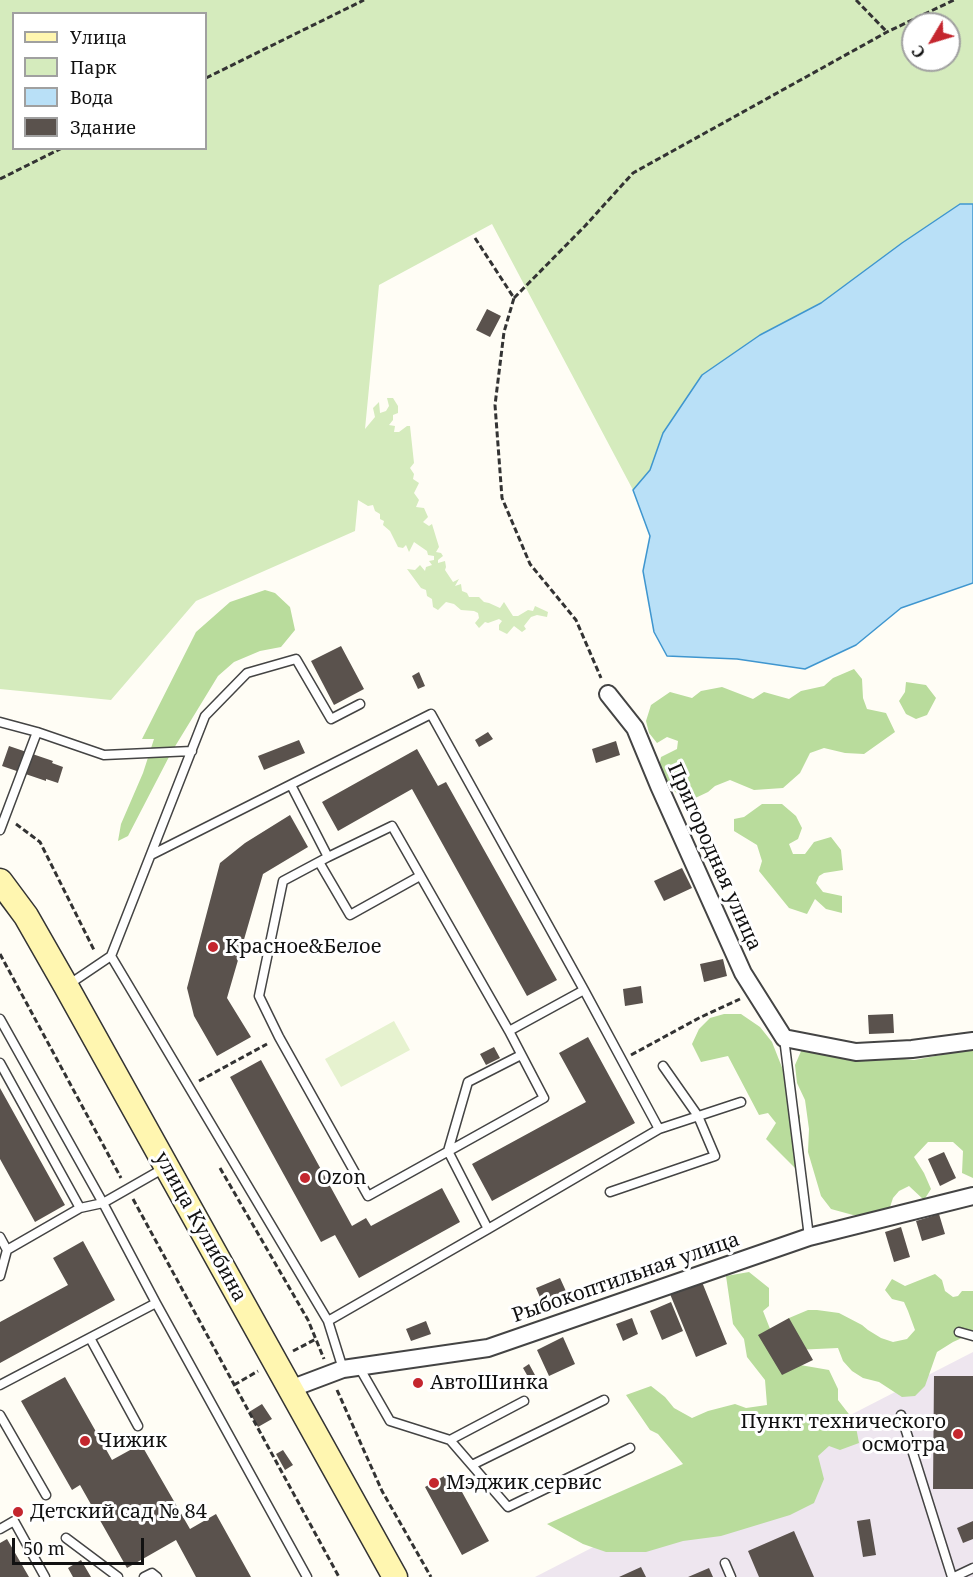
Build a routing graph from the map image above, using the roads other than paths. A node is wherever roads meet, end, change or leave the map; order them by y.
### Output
1 (608, 694) road end
2 (360, 704) dead end
3 (0, 722) edge
4 (37, 732) junction
5 (192, 751) junction
6 (291, 785) junction
7 (0, 830) edge
8 (151, 855) junction
9 (328, 857) junction
10 (319, 862) junction
11 (420, 876) junction
12 (0, 881) edge
13 (111, 956) junction
14 (66, 986) junction
15 (584, 990) junction
16 (0, 1019) edge
17 (509, 1031) junction
18 (784, 1038) junction
19 (973, 1041) edge
20 (521, 1055) junction
21 (0, 1063) edge
22 (663, 1066) dead end
23 (741, 1102) dead end
24 (698, 1116) junction
25 (659, 1129) junction
26 (448, 1151) junction
27 (166, 1167) junction
28 (610, 1192) dead end
29 (973, 1196) edge
30 (103, 1203) junction
31 (80, 1208) junction
32 (488, 1229) junction
33 (0, 1237) edge
34 (809, 1237) junction
35 (7, 1250) junction
36 (0, 1276) edge
37 (156, 1303) junction
38 (328, 1321) junction
39 (959, 1332) dead end
40 (973, 1336) edge
41 (90, 1338) junction
42 (344, 1370) junction
43 (0, 1385) edge
44 (290, 1389) junction
45 (524, 1401) dead end
46 (604, 1401) dead end
47 (0, 1415) edge
48 (901, 1415) dead end
49 (138, 1426) dead end
50 (450, 1440) junction
51 (630, 1448) dead end
52 (472, 1465) junction
53 (46, 1495) dead end
54 (0, 1529) edge
55 (66, 1538) dead end
56 (725, 1563) dead end
57 (973, 1568) edge
58 (393, 1576) edge
59 (45, 1577) edge
60 (118, 1577) edge
61 (144, 1577) edge
62 (157, 1577) edge
63 (307, 1577) edge
64 (731, 1577) edge
65 (953, 1577) edge

1 - 18 street, Пригородная улица
2 - 5 lane
3 - 4 lane
4 - 5 lane
4 - 7 lane
5 - 8 lane
6 - 8 lane
6 - 9 lane
6 - 15 lane
8 - 13 lane
9 - 10 lane
9 - 11 lane
10 - 11 lane
10 - 26 lane
11 - 17 lane
12 - 14 main road, улица Кулибина
13 - 14 lane
13 - 38 lane
14 - 27 main road, улица Кулибина
15 - 17 lane
15 - 25 lane
16 - 30 lane
17 - 20 lane
18 - 19 street
18 - 34 lane
20 - 26 lane
20 - 26 lane
21 - 31 lane
22 - 24 lane
23 - 24 lane
24 - 25 lane
24 - 28 lane
25 - 32 lane
26 - 32 lane
27 - 30 lane
27 - 44 main road, улица Кулибина
29 - 34 street, Рыбокоптильная улица
30 - 31 lane
30 - 37 lane
31 - 35 lane
32 - 38 lane
33 - 35 lane
34 - 42 street, Рыбокоптильная улица
35 - 36 lane
37 - 41 lane
37 - 63 lane
38 - 42 lane
39 - 40 lane
41 - 43 lane
41 - 49 lane
42 - 44 street, Рыбокоптильная улица
42 - 50 lane
44 - 58 main road, улица Кулибина
45 - 50 lane
46 - 52 lane
47 - 53 lane
48 - 65 lane
50 - 52 lane
51 - 52 lane
54 - 59 lane
55 - 60 lane
56 - 64 lane
57 - 65 lane
61 - 62 lane

